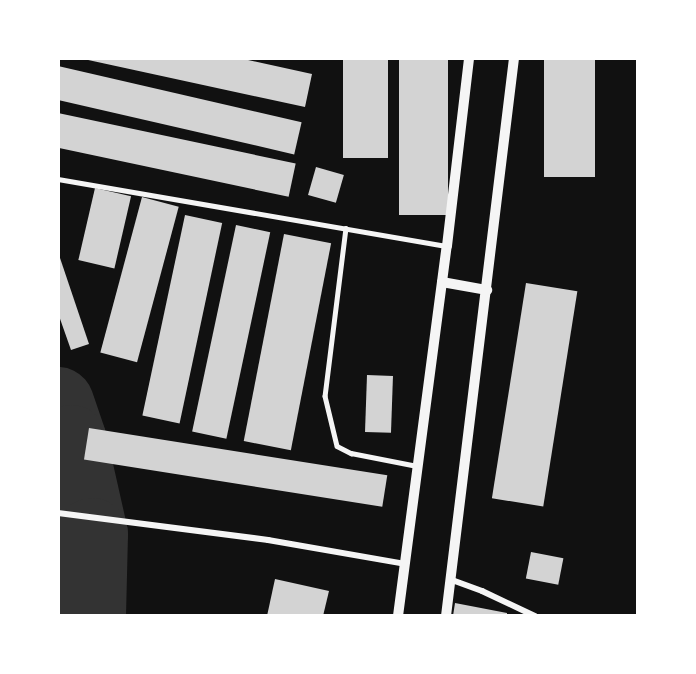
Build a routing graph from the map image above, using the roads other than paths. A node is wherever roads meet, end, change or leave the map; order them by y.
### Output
1 (469, 58) edge
2 (514, 58) edge
3 (58, 179) edge
4 (346, 228) junction
5 (447, 246) junction
6 (442, 282) junction
7 (487, 290) junction
8 (417, 466) junction
9 (58, 513) edge
10 (405, 564) junction
11 (452, 580) junction
12 (398, 615) edge
13 (446, 615) edge
14 (535, 615) edge

1 - 5 street
2 - 7 street
3 - 4 lane
4 - 5 lane
4 - 8 lane
5 - 6 street
6 - 7 street
6 - 8 street
7 - 11 street
8 - 10 street
9 - 10 street
10 - 12 street
11 - 13 street
11 - 14 street

